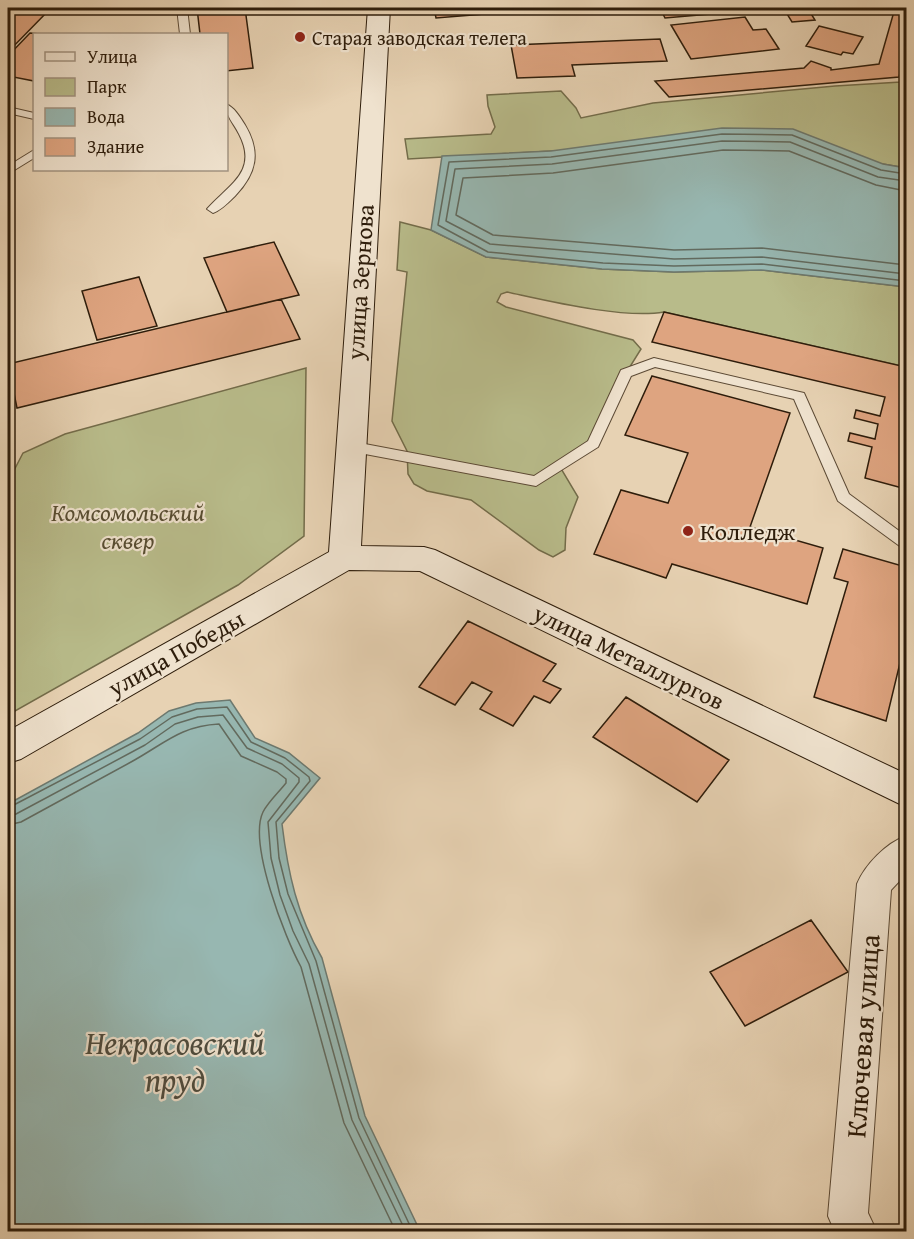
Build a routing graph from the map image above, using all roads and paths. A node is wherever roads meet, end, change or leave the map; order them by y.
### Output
1 (182, 8) edge
2 (379, 8) edge
3 (185, 33) edge
4 (228, 109) edge
5 (8, 110) edge
6 (33, 116) edge
7 (33, 154) edge
8 (8, 171) edge
9 (213, 209) dead end
10 (349, 446) junction
11 (906, 543) edge
12 (344, 558) junction
13 (8, 748) edge
14 (906, 791) edge
15 (906, 851) edge
16 (857, 1232) edge

1 - 3 lane
2 - 10 main road, улица Зернова
4 - 9 lane
5 - 6 lane
7 - 8 lane
10 - 11 lane
10 - 12 main road, улица Зернова
12 - 13 main road, улица Победы
12 - 14 main road, улица Металлургов
15 - 16 street, Ключевая улица

